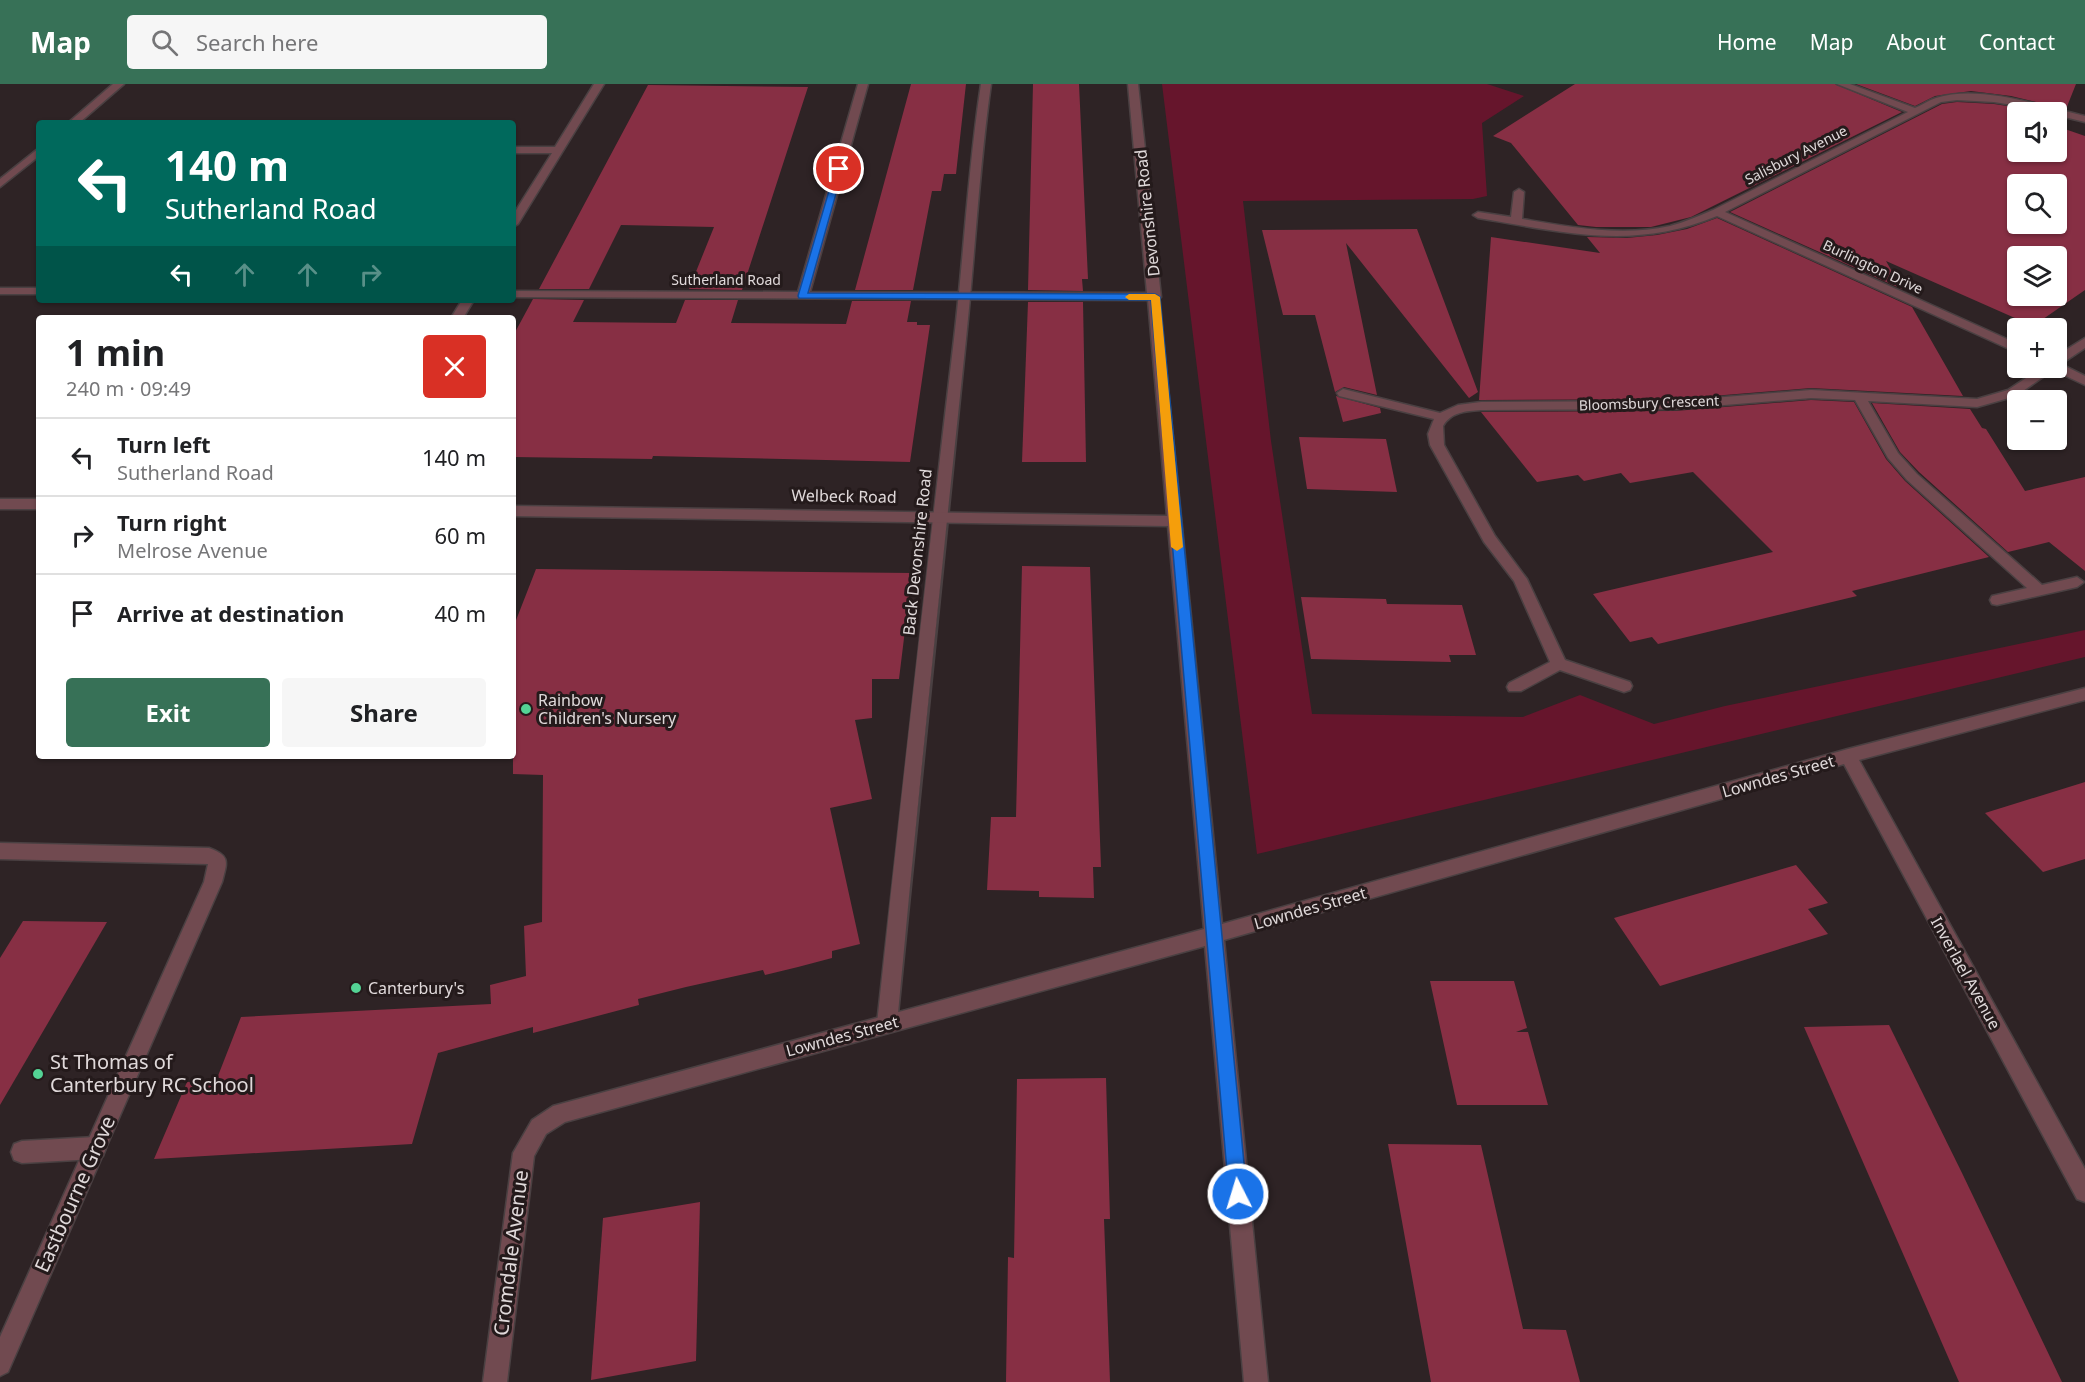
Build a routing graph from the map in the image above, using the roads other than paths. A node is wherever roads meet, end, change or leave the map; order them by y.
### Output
1 (119, 84) edge
2 (599, 84) edge
3 (863, 84) edge
4 (986, 84) edge
5 (1133, 84) edge
6 (1842, 84) edge
7 (1916, 112) junction
8 (2085, 119) edge
9 (77, 120) edge
10 (516, 150) edge
11 (557, 150) junction
12 (36, 154) edge
13 (0, 184) edge
14 (1519, 192) dead end
15 (1717, 212) junction
16 (1478, 216) dead end
17 (516, 219) edge
18 (1516, 221) junction
19 (0, 291) edge
20 (36, 291) edge
21 (516, 294) edge
22 (803, 296) junction
23 (965, 296) junction
24 (1155, 297) junction
25 (2085, 342) edge
26 (2007, 344) edge
27 (2067, 354) edge
28 (2067, 372) edge
29 (2034, 378) edge
30 (2085, 381) edge
31 (1343, 393) dead end
32 (1859, 397) junction
33 (1441, 417) junction
34 (0, 504) edge
35 (36, 504) edge
36 (516, 511) edge
37 (939, 515) junction
38 (1175, 521) junction
39 (2077, 582) dead end
40 (2040, 591) junction
41 (1997, 600) dead end
42 (1559, 664) junction
43 (1624, 686) dead end
44 (1515, 687) dead end
45 (2085, 694) edge
46 (1848, 756) junction
47 (0, 851) edge
48 (1213, 935) junction
49 (887, 1024) junction
50 (539, 1127) joint
51 (95, 1148) junction
52 (22, 1152) dead end
53 (2085, 1191) edge
54 (0, 1364) edge
55 (495, 1382) edge
56 (1256, 1382) edge

1 - 9 street
2 - 11 street
3 - 22 street
4 - 23 street, Back Devonshire Road
5 - 24 street, Devonshire Road
6 - 7 street
7 - 8 street, Salisbury Avenue
7 - 15 street, Salisbury Avenue
10 - 11 street
11 - 17 street
12 - 13 street
14 - 18 street
15 - 18 street, Salisbury Avenue
15 - 26 street, Burlington Drive
16 - 18 street, Salisbury Avenue
19 - 20 street
21 - 22 street, Sutherland Road
22 - 23 street, Sutherland Road
23 - 24 street, Sutherland Road
23 - 37 street, Back Devonshire Road
24 - 38 street, Devonshire Road
25 - 27 street
28 - 30 street
29 - 32 street, Bloomsbury Crescent
31 - 33 street
32 - 33 street, Bloomsbury Crescent
32 - 40 street
33 - 42 street
34 - 35 street
36 - 37 street, Welbeck Road
37 - 38 street, Welbeck Road
37 - 49 street, Back Devonshire Road
38 - 48 street, Devonshire Road
39 - 40 street
40 - 41 street
42 - 43 street
42 - 44 street
45 - 46 street, Lowndes Street
46 - 48 street, Lowndes Street
46 - 53 street, Inverlael Avenue
47 - 51 street, Eastbourne Grove
48 - 49 street, Lowndes Street
48 - 56 street, Devonshire Road
49 - 50 street, Lowndes Street
50 - 55 street, Cromdale Avenue
51 - 52 street
51 - 54 street, Eastbourne Grove

